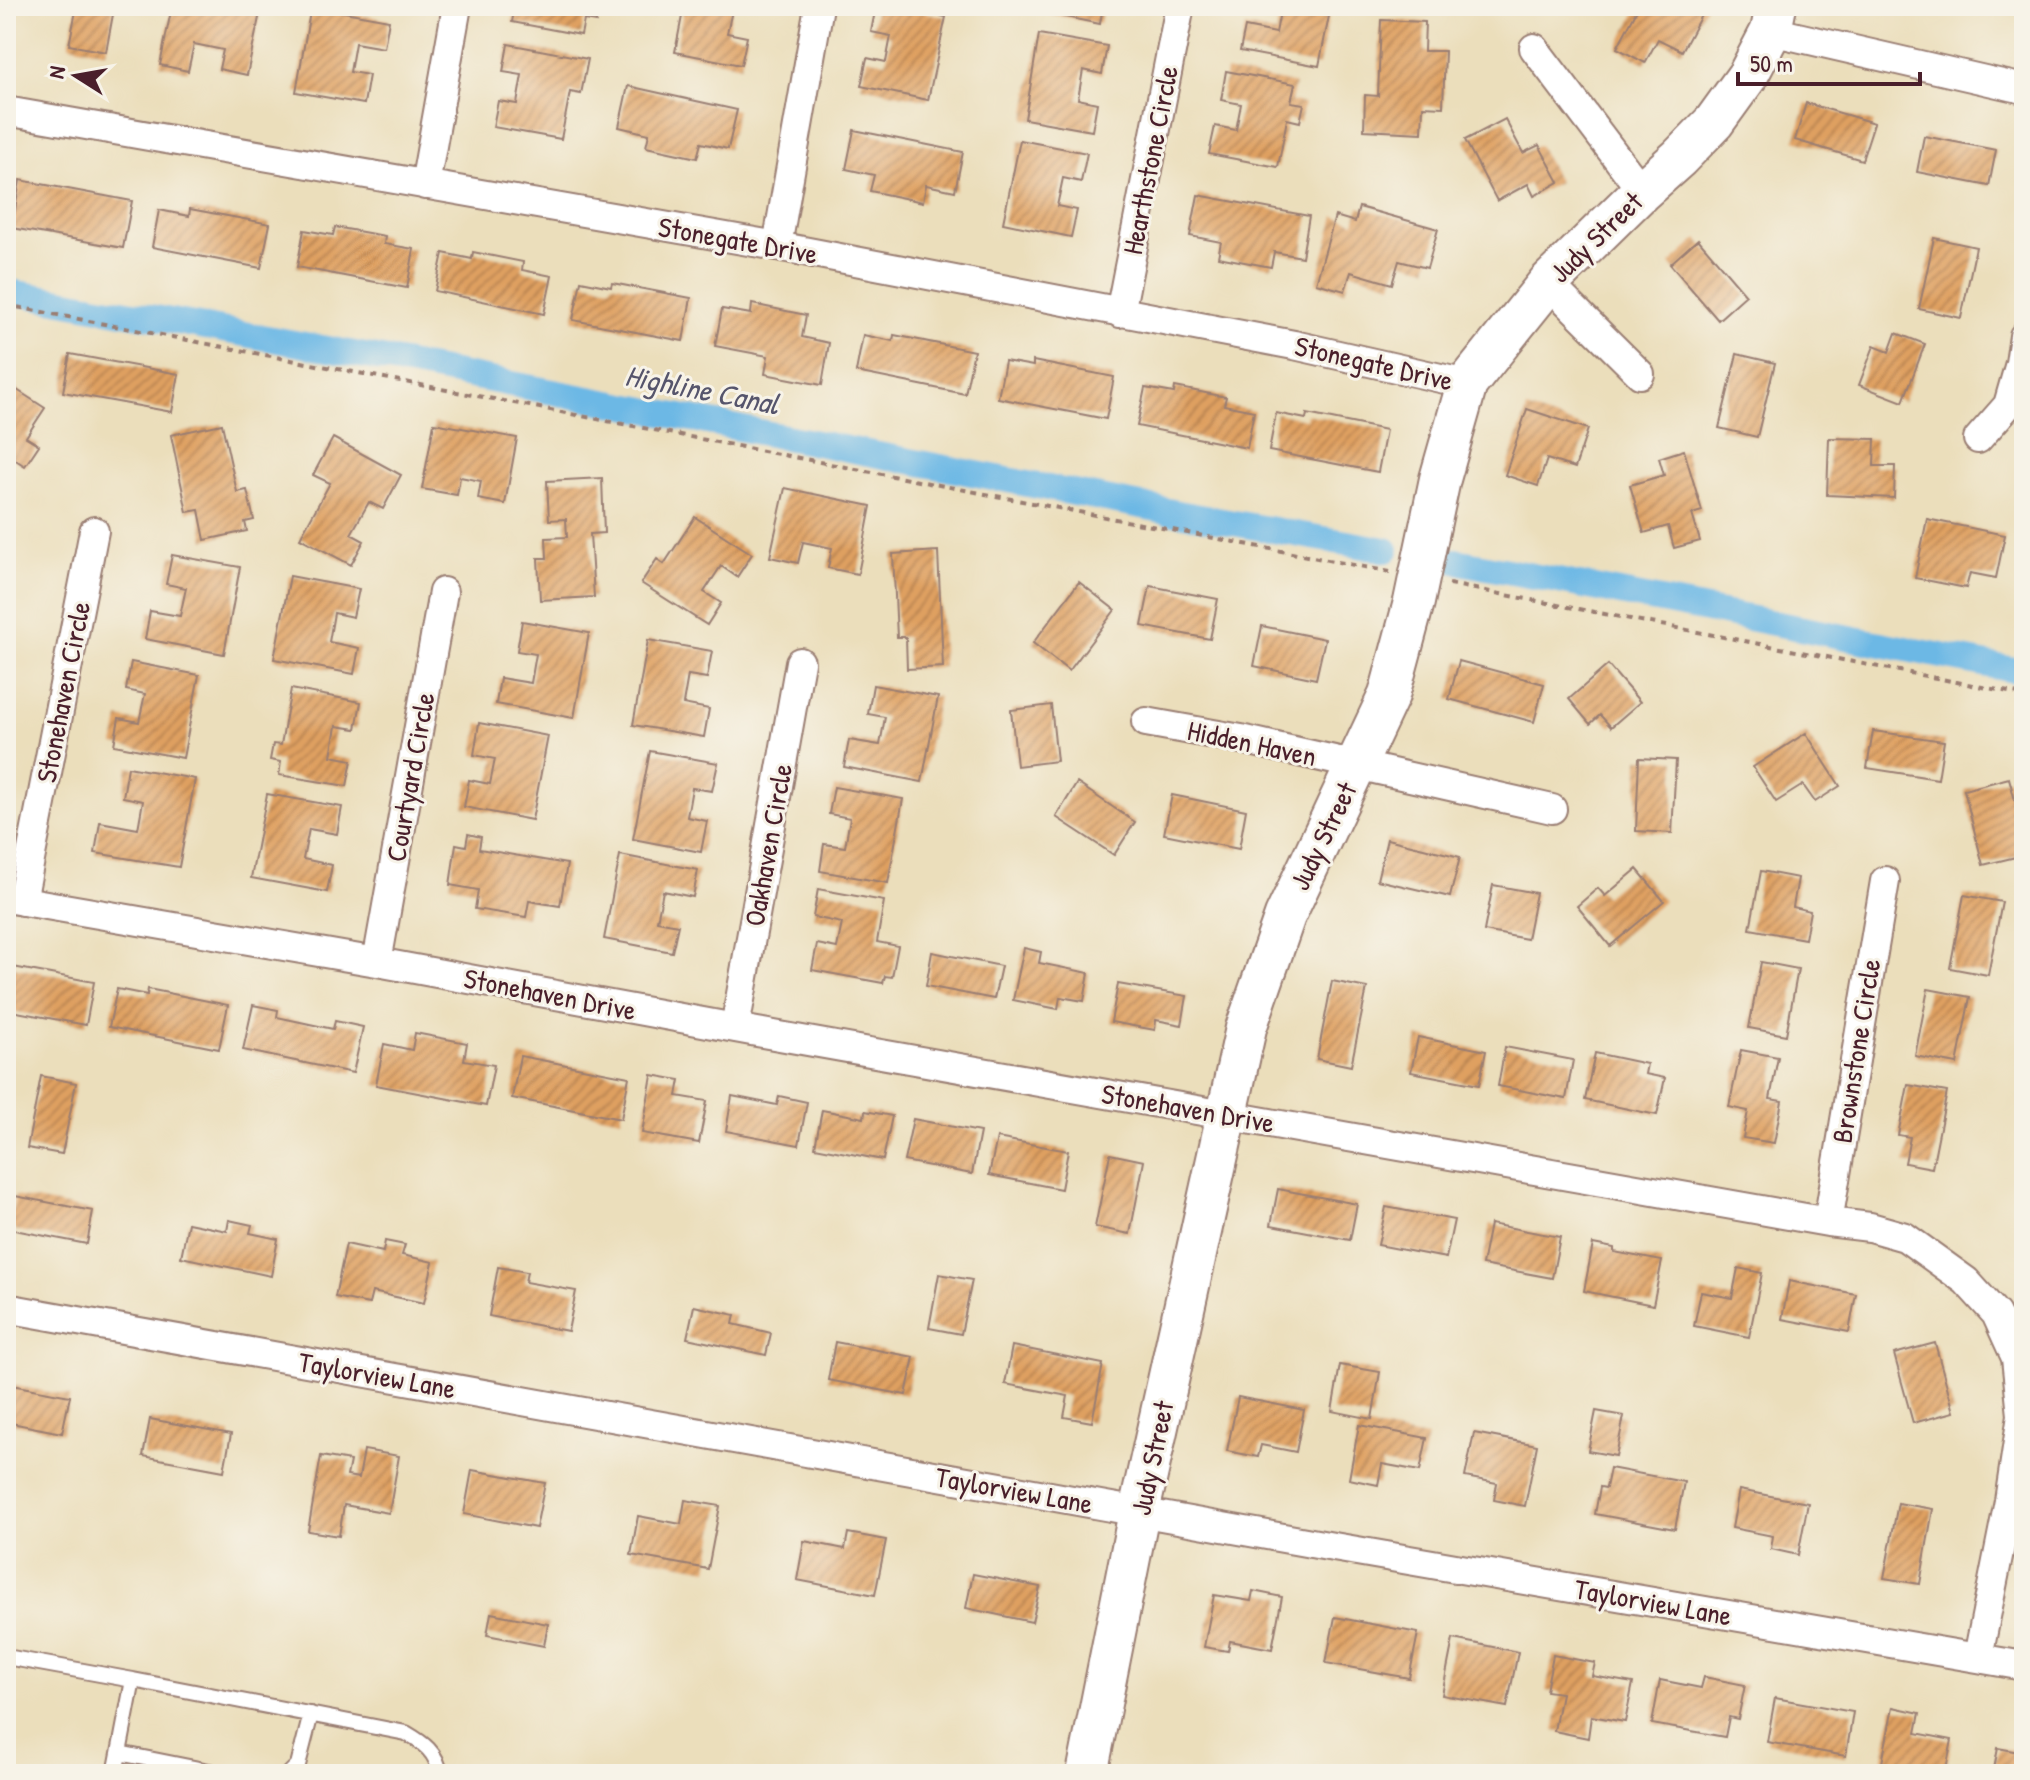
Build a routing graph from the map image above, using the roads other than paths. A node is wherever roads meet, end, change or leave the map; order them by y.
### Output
1 (457, 6) edge
2 (819, 6) edge
3 (1180, 6) edge
4 (1773, 18) edge
5 (1534, 48) dead end
6 (2024, 89) edge
7 (6, 111) edge
8 (425, 185) junction
9 (1642, 191) junction
10 (777, 246) junction
11 (1548, 283) junction
12 (1120, 313) junction
13 (2024, 336) edge
14 (1640, 374) dead end
15 (1467, 384) junction
16 (1978, 439) dead end
17 (94, 531) dead end
18 (443, 592) dead end
19 (800, 662) dead end
20 (1146, 722) dead end
21 (1358, 765) junction
22 (1552, 809) dead end
23 (1885, 881) dead end
24 (14, 900) edge
25 (377, 962) junction
26 (735, 1028) junction
27 (1227, 1115) junction
28 (1828, 1222) junction
29 (6, 1308) edge
30 (2020, 1357) edge
31 (1139, 1512) junction
32 (6, 1657) edge
33 (1978, 1657) junction
34 (2024, 1666) edge
35 (133, 1680) junction
36 (311, 1714) junction
37 (119, 1753) junction
38 (115, 1774) edge
39 (224, 1774) edge
40 (289, 1774) edge
41 (440, 1774) edge
42 (1087, 1774) edge

1 - 8 street
2 - 10 street
3 - 12 street, Hearthstone Circle
4 - 6 street
4 - 9 street, Judy Street
5 - 9 street
7 - 8 street, Stonegate Drive
8 - 10 street, Stonegate Drive
9 - 11 street, Judy Street
10 - 12 street, Stonegate Drive
11 - 14 street
11 - 15 street, Judy Street
12 - 15 street, Stonegate Drive
13 - 16 street
15 - 21 street, Judy Street
17 - 24 street, Stonehaven Circle
18 - 25 street, Courtyard Circle
19 - 26 street, Oakhaven Circle
20 - 21 street, Hidden Haven
21 - 22 street, Hidden Haven
21 - 27 street, Judy Street
23 - 28 street, Brownstone Circle
24 - 25 street, Stonehaven Drive
25 - 26 street, Stonehaven Drive
26 - 27 street, Stonehaven Drive
27 - 28 street, Stonehaven Drive
27 - 31 street, Judy Street
28 - 30 street, Stonehaven Drive
29 - 31 street, Taylorview Lane
30 - 33 street, Stonehaven Drive
31 - 33 street, Taylorview Lane
31 - 42 street, Judy Street
32 - 35 lane
33 - 34 street, Taylorview Lane
35 - 36 lane
35 - 37 lane
36 - 40 lane
36 - 41 lane
37 - 38 lane
37 - 39 lane

